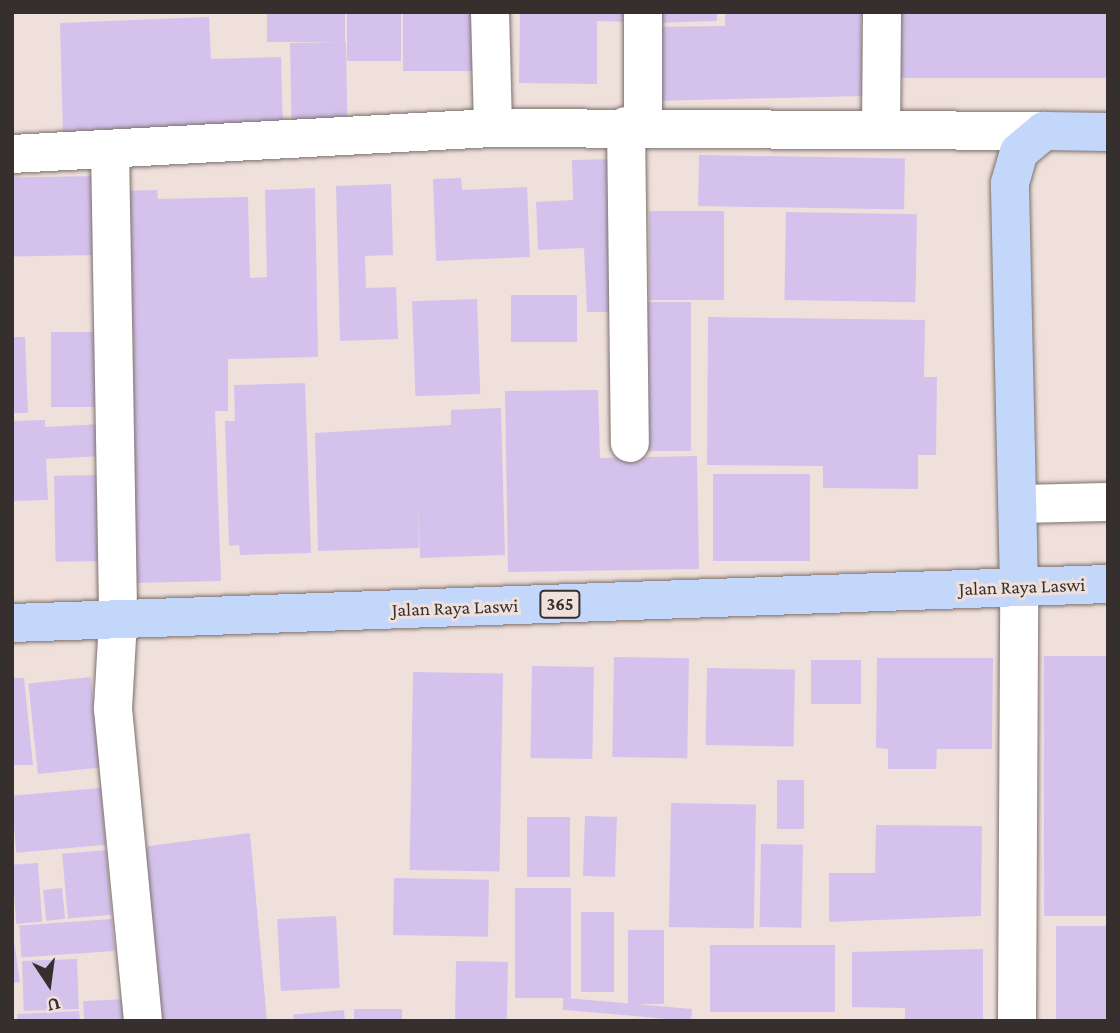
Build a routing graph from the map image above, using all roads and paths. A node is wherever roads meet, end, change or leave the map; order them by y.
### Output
1 (490, 12) edge
2 (643, 12) edge
3 (882, 12) edge
4 (635, 125) junction
5 (493, 128) junction
6 (881, 129) junction
7 (1044, 131) junction
8 (1108, 132) edge
9 (110, 150) junction
10 (12, 154) edge
11 (630, 443) dead end
12 (1108, 502) edge
13 (1018, 504) junction
14 (1108, 584) edge
15 (1020, 586) junction
16 (118, 621) junction
17 (12, 623) edge
18 (143, 1021) edge
19 (1017, 1021) edge

1 - 5 street
2 - 4 street
3 - 6 street
4 - 5 street
4 - 6 street
4 - 11 street
5 - 9 street
6 - 7 street
7 - 8 main road
7 - 13 main road
9 - 10 street
9 - 16 street
12 - 13 street
13 - 15 main road
14 - 15 main road, Jalan Raya Laswi / 365
15 - 16 main road, Jalan Raya Laswi / 365
15 - 19 street
16 - 17 main road, Jalan Raya Laswi / 365
16 - 18 street

